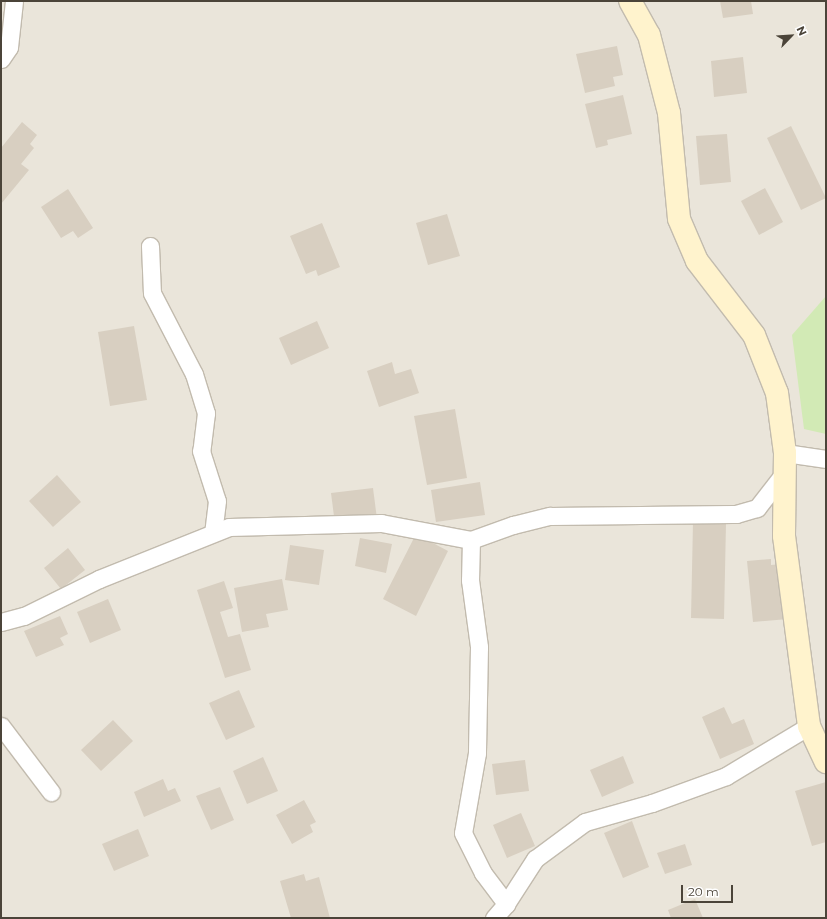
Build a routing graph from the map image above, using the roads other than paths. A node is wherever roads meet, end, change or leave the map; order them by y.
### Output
1 (14, 1) edge
2 (630, 1) edge
3 (1, 59) edge
4 (150, 246) dead end
5 (826, 459) edge
6 (785, 462) junction
7 (213, 533) junction
8 (470, 540) junction
9 (1, 622) edge
10 (1, 726) edge
11 (810, 726) junction
12 (826, 762) edge
13 (51, 792) dead end
14 (506, 904) junction
15 (494, 918) edge

1 - 3 street
2 - 6 street
4 - 7 street
5 - 6 street
6 - 8 street
6 - 11 street
7 - 8 street
7 - 9 street
8 - 14 street
10 - 13 street
11 - 12 street
11 - 14 street
14 - 15 street

